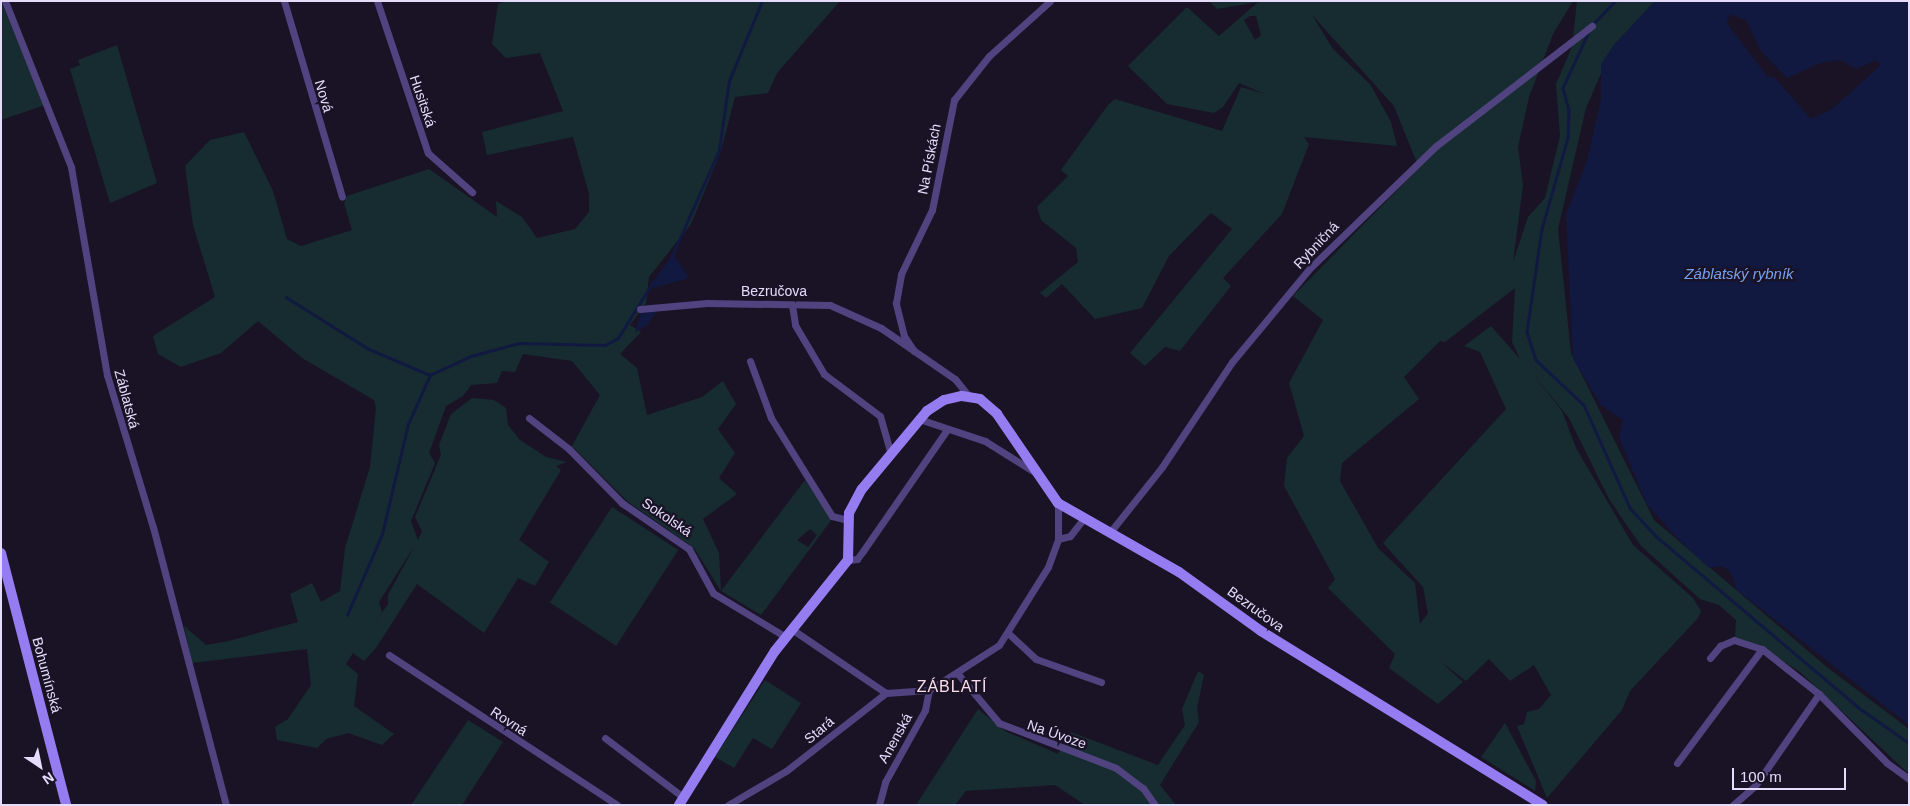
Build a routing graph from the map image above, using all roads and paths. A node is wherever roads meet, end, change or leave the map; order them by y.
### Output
1 (5, 1) edge
2 (284, 1) edge
3 (377, 1) edge
4 (1050, 1) edge
5 (1592, 26) dead end
6 (472, 192) dead end
7 (342, 197) dead end
8 (792, 305) junction
9 (640, 309) dead end
10 (914, 351) junction
11 (750, 361) dead end
12 (969, 396) junction
13 (529, 418) dead end
14 (919, 419) junction
15 (946, 430) junction
16 (890, 454) junction
17 (1039, 474) junction
18 (1058, 503) junction
19 (1085, 517) junction
20 (848, 520) junction
21 (1111, 531) junction
22 (1058, 539) junction
23 (2, 555) edge
24 (848, 560) junction
25 (790, 633) junction
26 (1008, 634) junction
27 (1762, 649) junction
28 (389, 655) dead end
29 (1710, 658) dead end
30 (958, 674) junction
31 (1101, 682) dead end
32 (929, 690) junction
33 (886, 693) junction
34 (1819, 694) junction
35 (605, 738) dead end
36 (1677, 763) dead end
37 (1909, 778) edge
38 (681, 801) edge
39 (66, 805) edge
40 (226, 805) edge
41 (617, 805) edge
42 (728, 805) edge
43 (879, 805) edge
44 (1156, 805) edge
45 (1543, 805) edge
46 (1733, 805) edge

1 - 40 street, Záblatská
2 - 7 street, Nová
3 - 6 street, Husitská
4 - 10 street, Na Pískách
5 - 21 street, Rybničná
8 - 9 street, Bezručova
8 - 10 street, Bezručova
8 - 16 street
10 - 12 street, Bezručova
11 - 20 street
12 - 14 main road
12 - 17 main road, Bezručova
13 - 25 street, Sokolská
14 - 15 street
14 - 16 main road
15 - 17 street
15 - 24 street
16 - 20 main road
17 - 18 main road, Bezručova
18 - 19 main road, Bezručova
18 - 22 street
19 - 21 main road, Bezručova
19 - 22 street
20 - 24 main road
21 - 45 main road, Bezručova
22 - 26 street
23 - 39 main road, Bohumínská
24 - 25 main road
25 - 33 street, Sokolská
25 - 38 main road
26 - 30 street
26 - 31 street
27 - 29 street
27 - 34 street
27 - 36 street
28 - 41 street, Rovná
30 - 32 street
30 - 44 street, Na Úvoze
32 - 33 street
32 - 43 street, Anenská
33 - 42 street, Stará
34 - 37 street
34 - 46 street
35 - 38 street

